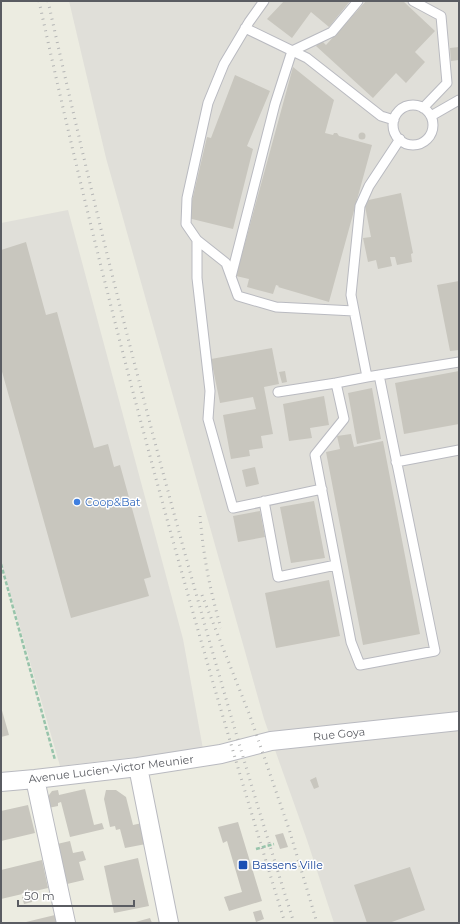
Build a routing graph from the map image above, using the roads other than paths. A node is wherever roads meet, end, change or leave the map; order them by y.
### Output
1 (264, 1) edge
2 (358, 1) edge
3 (413, 1) edge
4 (245, 28) junction
5 (292, 51) junction
6 (459, 100) edge
7 (423, 108) junction
8 (431, 116) junction
9 (394, 120) junction
10 (400, 139) junction
11 (196, 240) junction
12 (231, 277) junction
13 (354, 311) junction
14 (459, 362) edge
15 (379, 375) junction
16 (367, 377) junction
17 (336, 383) junction
18 (278, 392) dead end
19 (459, 450) edge
20 (396, 462) junction
21 (322, 489) junction
22 (264, 501) junction
23 (336, 565) junction
24 (459, 721) edge
25 (221, 754) joint
26 (138, 767) junction
27 (35, 779) junction
28 (1, 782) edge
29 (66, 923) edge
30 (169, 923) edge

1 - 4 lane
2 - 5 lane
3 - 7 lane
4 - 5 lane
4 - 11 lane
5 - 9 lane
5 - 12 lane
6 - 8 lane
7 - 8 lane
7 - 9 lane
8 - 10 lane
9 - 10 lane
10 - 13 lane
11 - 12 lane
11 - 22 lane
12 - 13 lane
13 - 16 lane
14 - 15 lane
15 - 16 lane
15 - 20 lane
16 - 17 lane
17 - 18 lane
17 - 21 lane
19 - 20 lane
20 - 23 lane
21 - 22 lane
21 - 23 lane
22 - 23 lane
24 - 25 street, Rue Goya
25 - 26 street, Avenue Lucien-Victor Meunier
26 - 27 street, Avenue Lucien-Victor Meunier
26 - 30 street
27 - 28 street, Avenue Lucien-Victor Meunier
27 - 29 street

